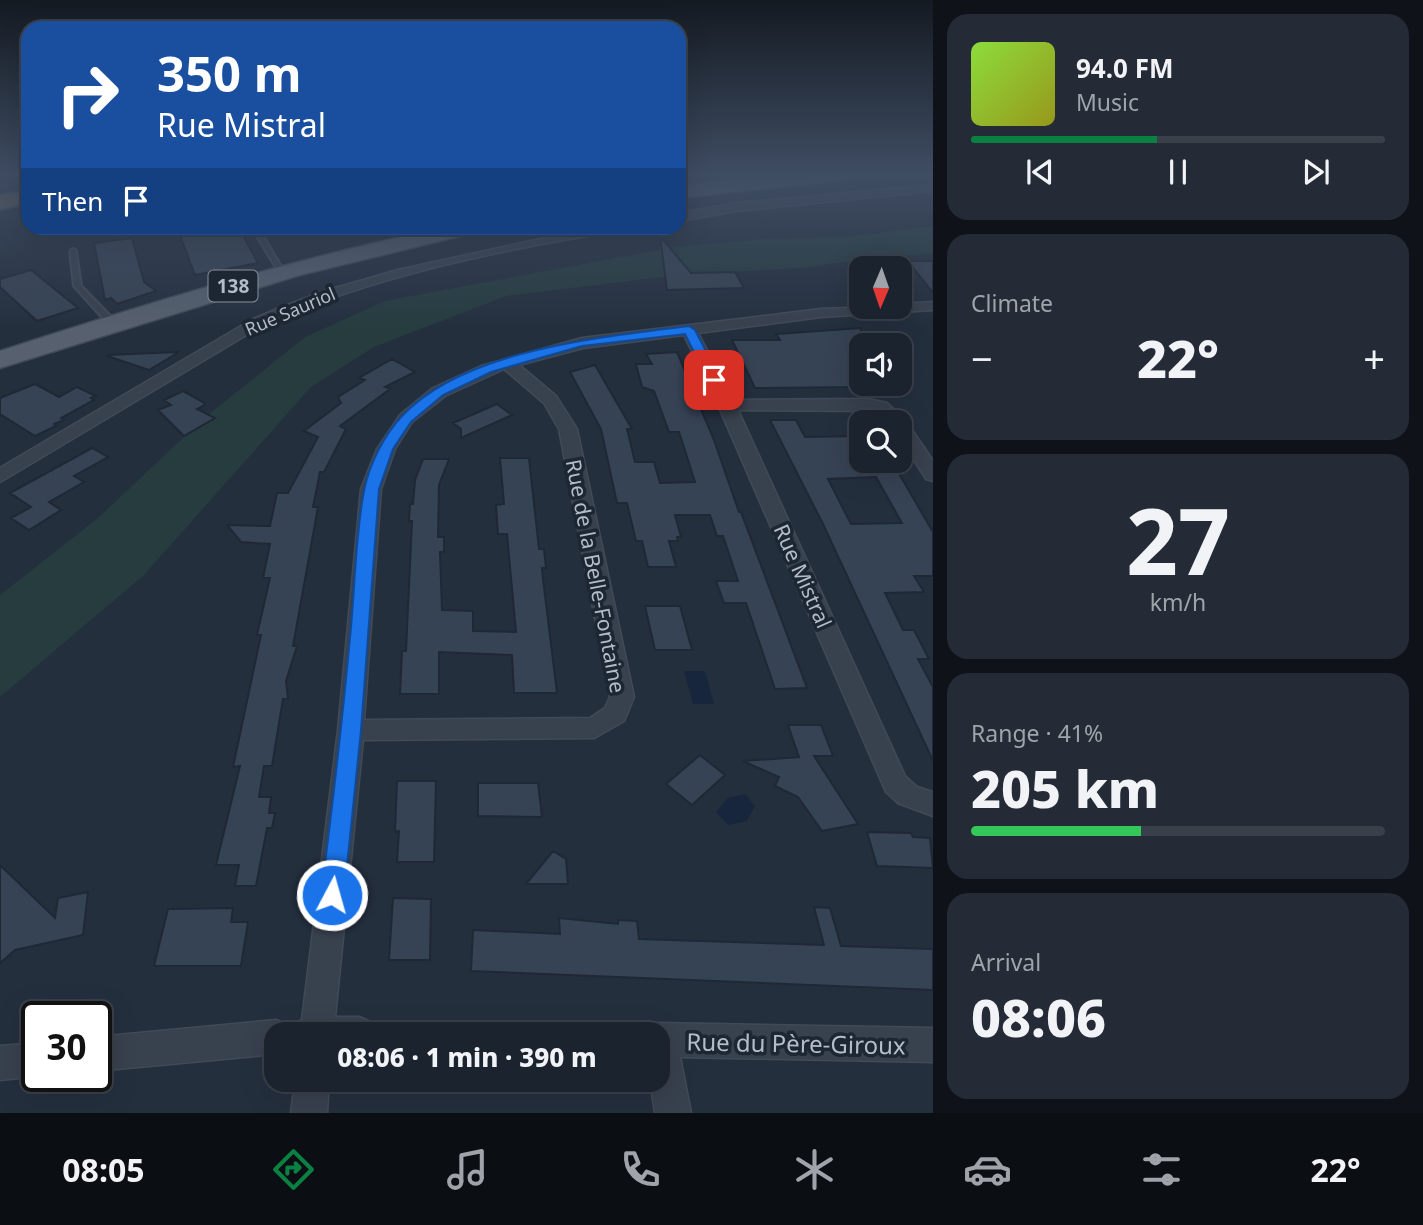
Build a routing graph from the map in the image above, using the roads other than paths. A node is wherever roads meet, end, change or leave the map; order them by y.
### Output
1 (259, 235) edge
2 (441, 235) edge
3 (563, 235) edge
4 (73, 251) dead end
5 (282, 273) junction
6 (933, 306) edge
7 (112, 323) junction
8 (689, 330) junction
9 (0, 360) edge
10 (507, 364) junction
11 (727, 405) junction
12 (884, 410) edge
13 (912, 444) edge
14 (933, 475) edge
15 (0, 476) edge
16 (351, 730) junction
17 (933, 804) edge
18 (318, 1022) edge
19 (264, 1038) edge
20 (670, 1040) edge
21 (933, 1045) edge
22 (112, 1052) edge
23 (21, 1061) edge
24 (0, 1063) edge
25 (311, 1092) edge
26 (669, 1092) edge
27 (309, 1113) edge
28 (673, 1113) edge

1 - 5 lane
2 - 5 main road, 138
3 - 15 street, Rue Sauriol
4 - 7 lane
5 - 7 main road, 138
6 - 8 street
7 - 9 main road, 138
8 - 10 street
8 - 11 street, Rue Mistral
10 - 16 street
10 - 16 street, Rue de la Belle-Fontaine
11 - 12 street
11 - 17 street, Rue Mistral
13 - 14 street
16 - 18 street
19 - 22 street
20 - 21 street, Rue du Père-Giroux
23 - 24 street
25 - 27 street
26 - 28 street

